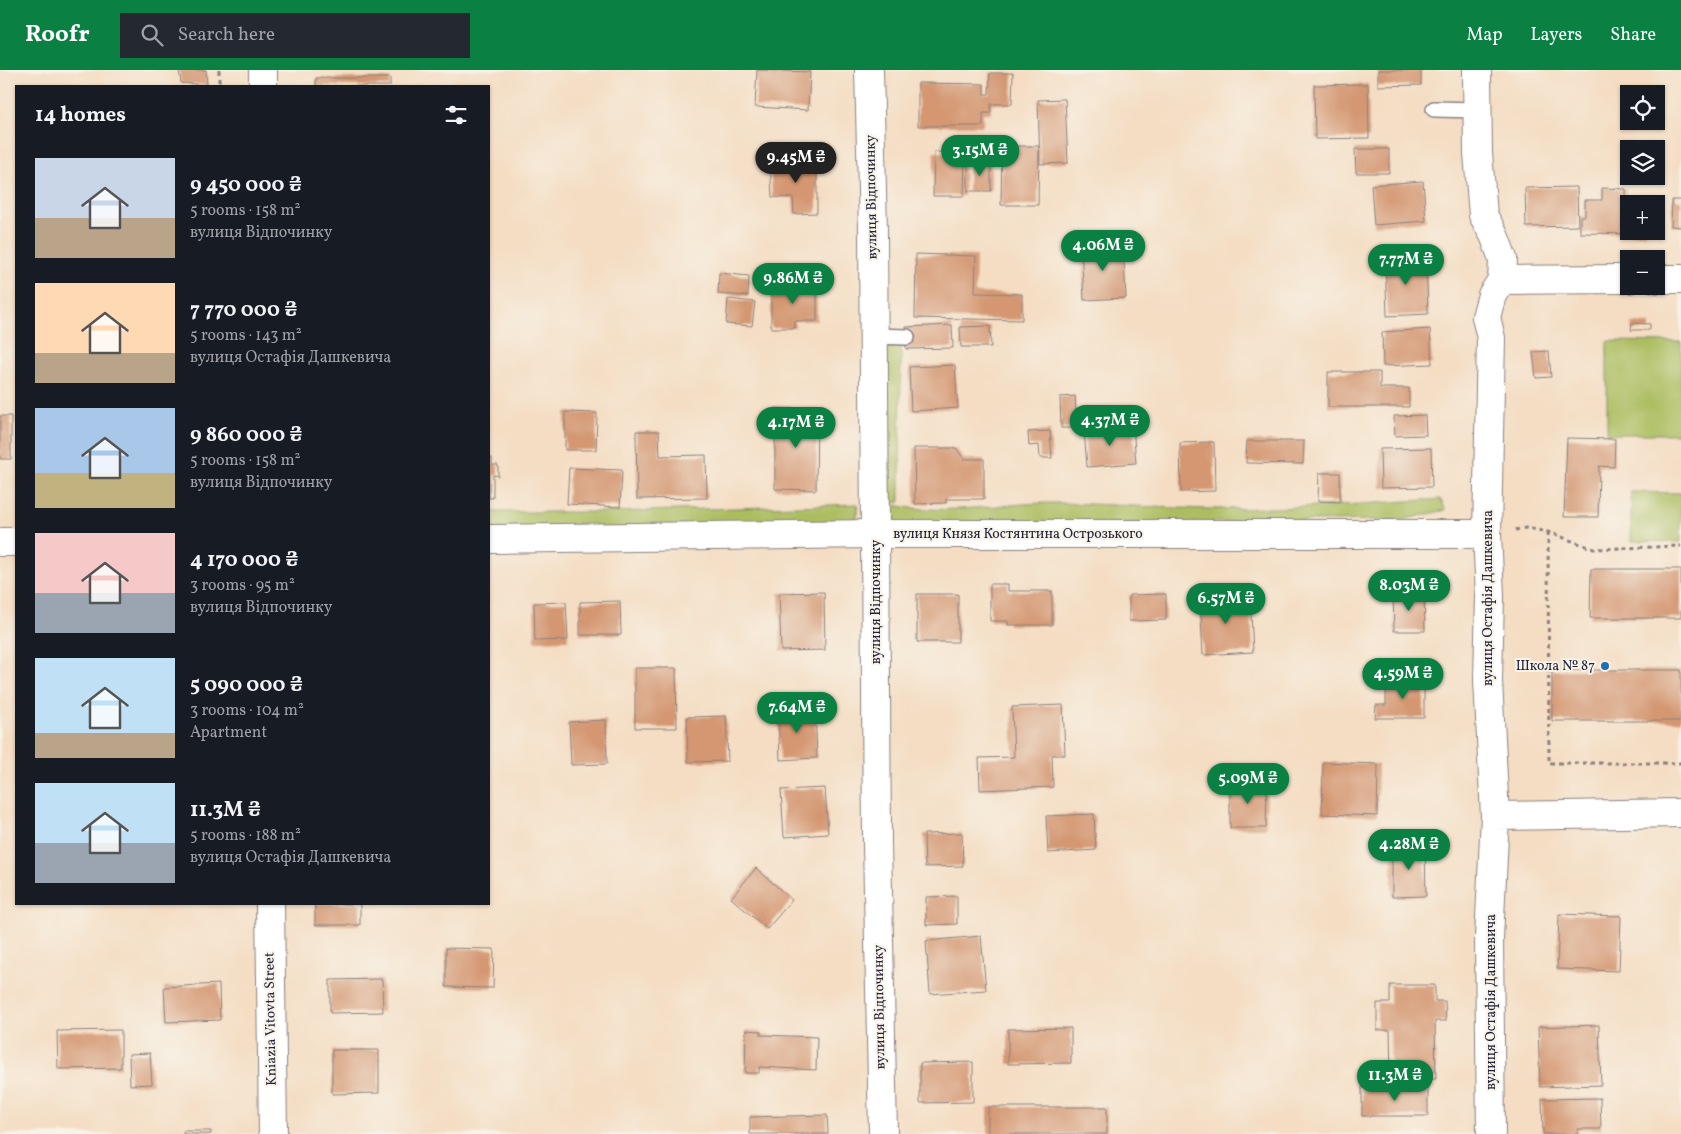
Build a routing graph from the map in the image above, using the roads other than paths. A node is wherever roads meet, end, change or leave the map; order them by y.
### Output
1 (263, 70) edge
2 (869, 70) edge
3 (1477, 70) edge
4 (263, 85) edge
5 (1434, 109) dead end
6 (1477, 110) junction
7 (1681, 279) edge
8 (1502, 280) junction
9 (1620, 280) edge
10 (1665, 280) edge
11 (873, 336) junction
12 (906, 337) dead end
13 (875, 534) junction
14 (1487, 534) junction
15 (490, 540) edge
16 (0, 542) edge
17 (15, 542) edge
18 (1681, 813) edge
19 (1496, 816) junction
20 (270, 905) edge
21 (273, 1134) edge
22 (883, 1134) edge
23 (1491, 1134) edge

1 - 4 street
2 - 11 street, вулиця Відпочинку
3 - 6 street, вулиця Остафія Дашкевича
5 - 6 lane
6 - 8 street, вулиця Остафія Дашкевича
7 - 10 street
8 - 9 street
8 - 14 street, вулиця Остафія Дашкевича
11 - 12 lane
11 - 13 street, вулиця Відпочинку
13 - 14 street, вулиця Князя Костянтина Острозького
13 - 15 street, вулиця Князя Костянтина Острозького
13 - 22 street, вулиця Відпочинку
14 - 19 street, вулиця Остафія Дашкевича
16 - 17 street
18 - 19 street
19 - 23 street, вулиця Остафія Дашкевича
20 - 21 street, Kniazia Vitovta Street

